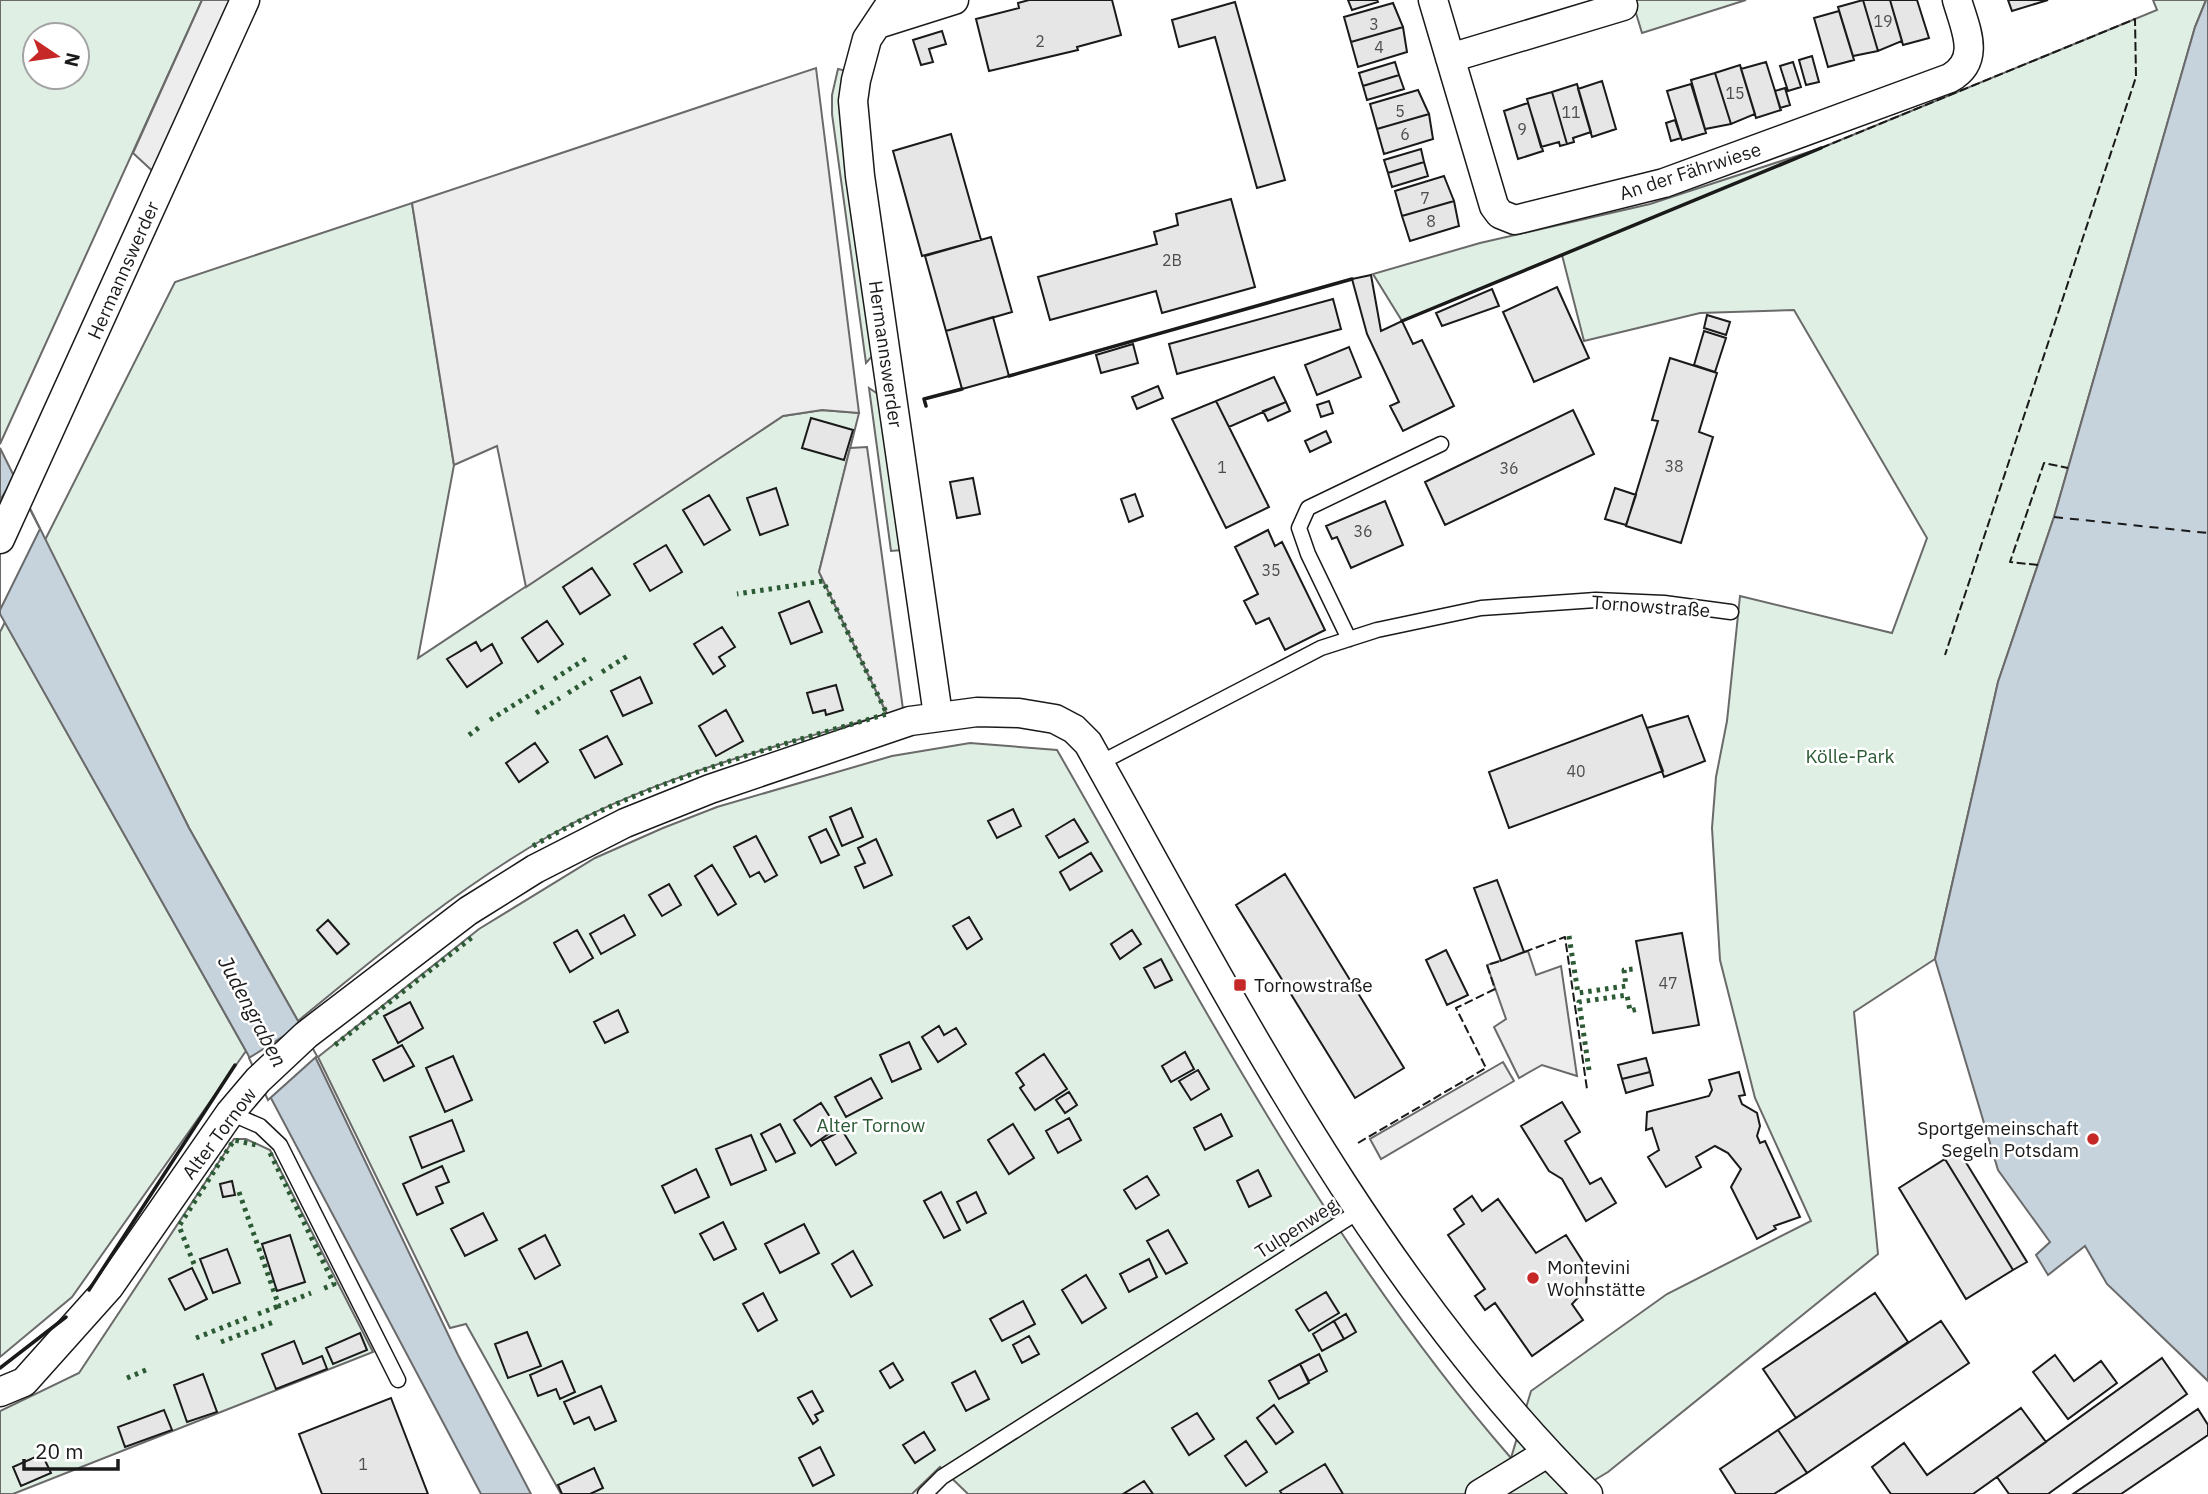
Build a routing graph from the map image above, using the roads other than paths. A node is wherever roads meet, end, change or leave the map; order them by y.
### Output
1 (245, 0) edge
2 (893, 0) edge
3 (954, 0) edge
4 (1433, 0) edge
5 (1621, 0) edge
6 (1957, 0) edge
7 (878, 24) junction
8 (1450, 58) junction
9 (1441, 444) dead end
10 (0, 539) edge
11 (1731, 612) dead end
12 (1349, 639) junction
13 (938, 715) junction
14 (1100, 763) junction
15 (230, 1113) junction
16 (1361, 1210) junction
17 (398, 1380) dead end
18 (0, 1392) edge
19 (1547, 1453) junction
20 (925, 1494) edge
21 (1480, 1494) edge
22 (1588, 1494) edge

1 - 10 street, Hermannswerder
2 - 7 street, Hermannswerder
3 - 7 street
4 - 8 street, An der Fährwiese
5 - 8 street
6 - 8 street, An der Fährwiese
7 - 13 street, Hermannswerder
9 - 12 lane
11 - 12 lane, Tornowstraße
12 - 14 lane, Tornowstraße
13 - 14 street
13 - 15 street, Alter Tornow
14 - 16 street
15 - 17 lane
15 - 18 street, Alter Tornow
16 - 19 street
16 - 20 lane, Tulpenweg
19 - 21 street
19 - 22 street

